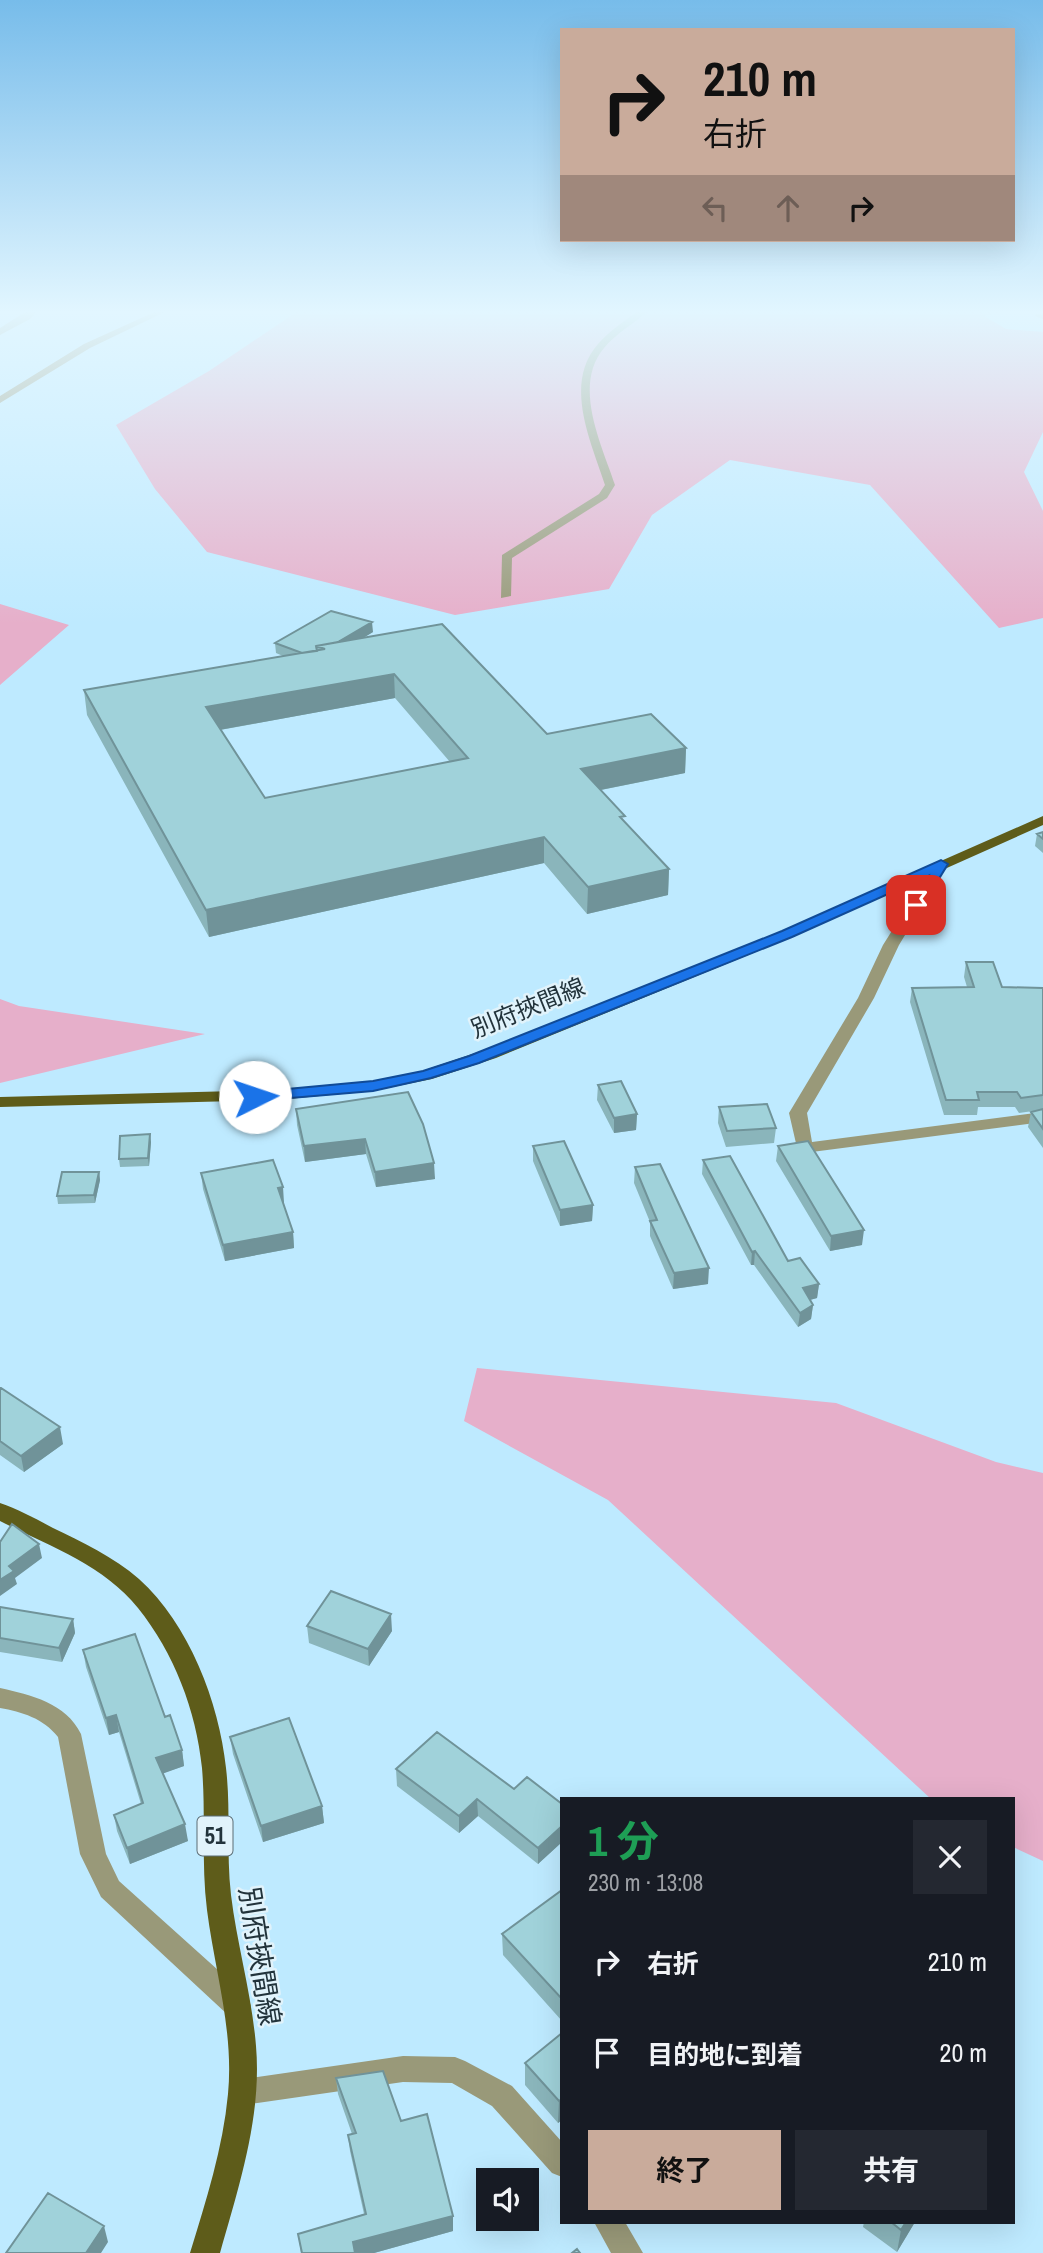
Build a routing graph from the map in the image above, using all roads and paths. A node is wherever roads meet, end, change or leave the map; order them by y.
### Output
1 (590, 414) edge
2 (505, 596) dead end
3 (1043, 820) edge
4 (941, 864) junction
5 (0, 1102) edge
6 (1043, 1117) edge
7 (0, 1511) edge
8 (0, 1698) edge
9 (240, 2009) junction
10 (243, 2092) junction
11 (560, 2161) edge
12 (609, 2224) edge
13 (205, 2253) edge
14 (628, 2253) edge

1 - 2 street
3 - 4 main road, 別府挾間線
4 - 5 main road, 別府挾間線
4 - 6 street
7 - 9 main road, 別府挾間線 / 51
8 - 9 street
9 - 10 main road, 別府挾間線 / 51
10 - 11 street
10 - 13 main road, 別府挾間線 / 51
12 - 14 street

